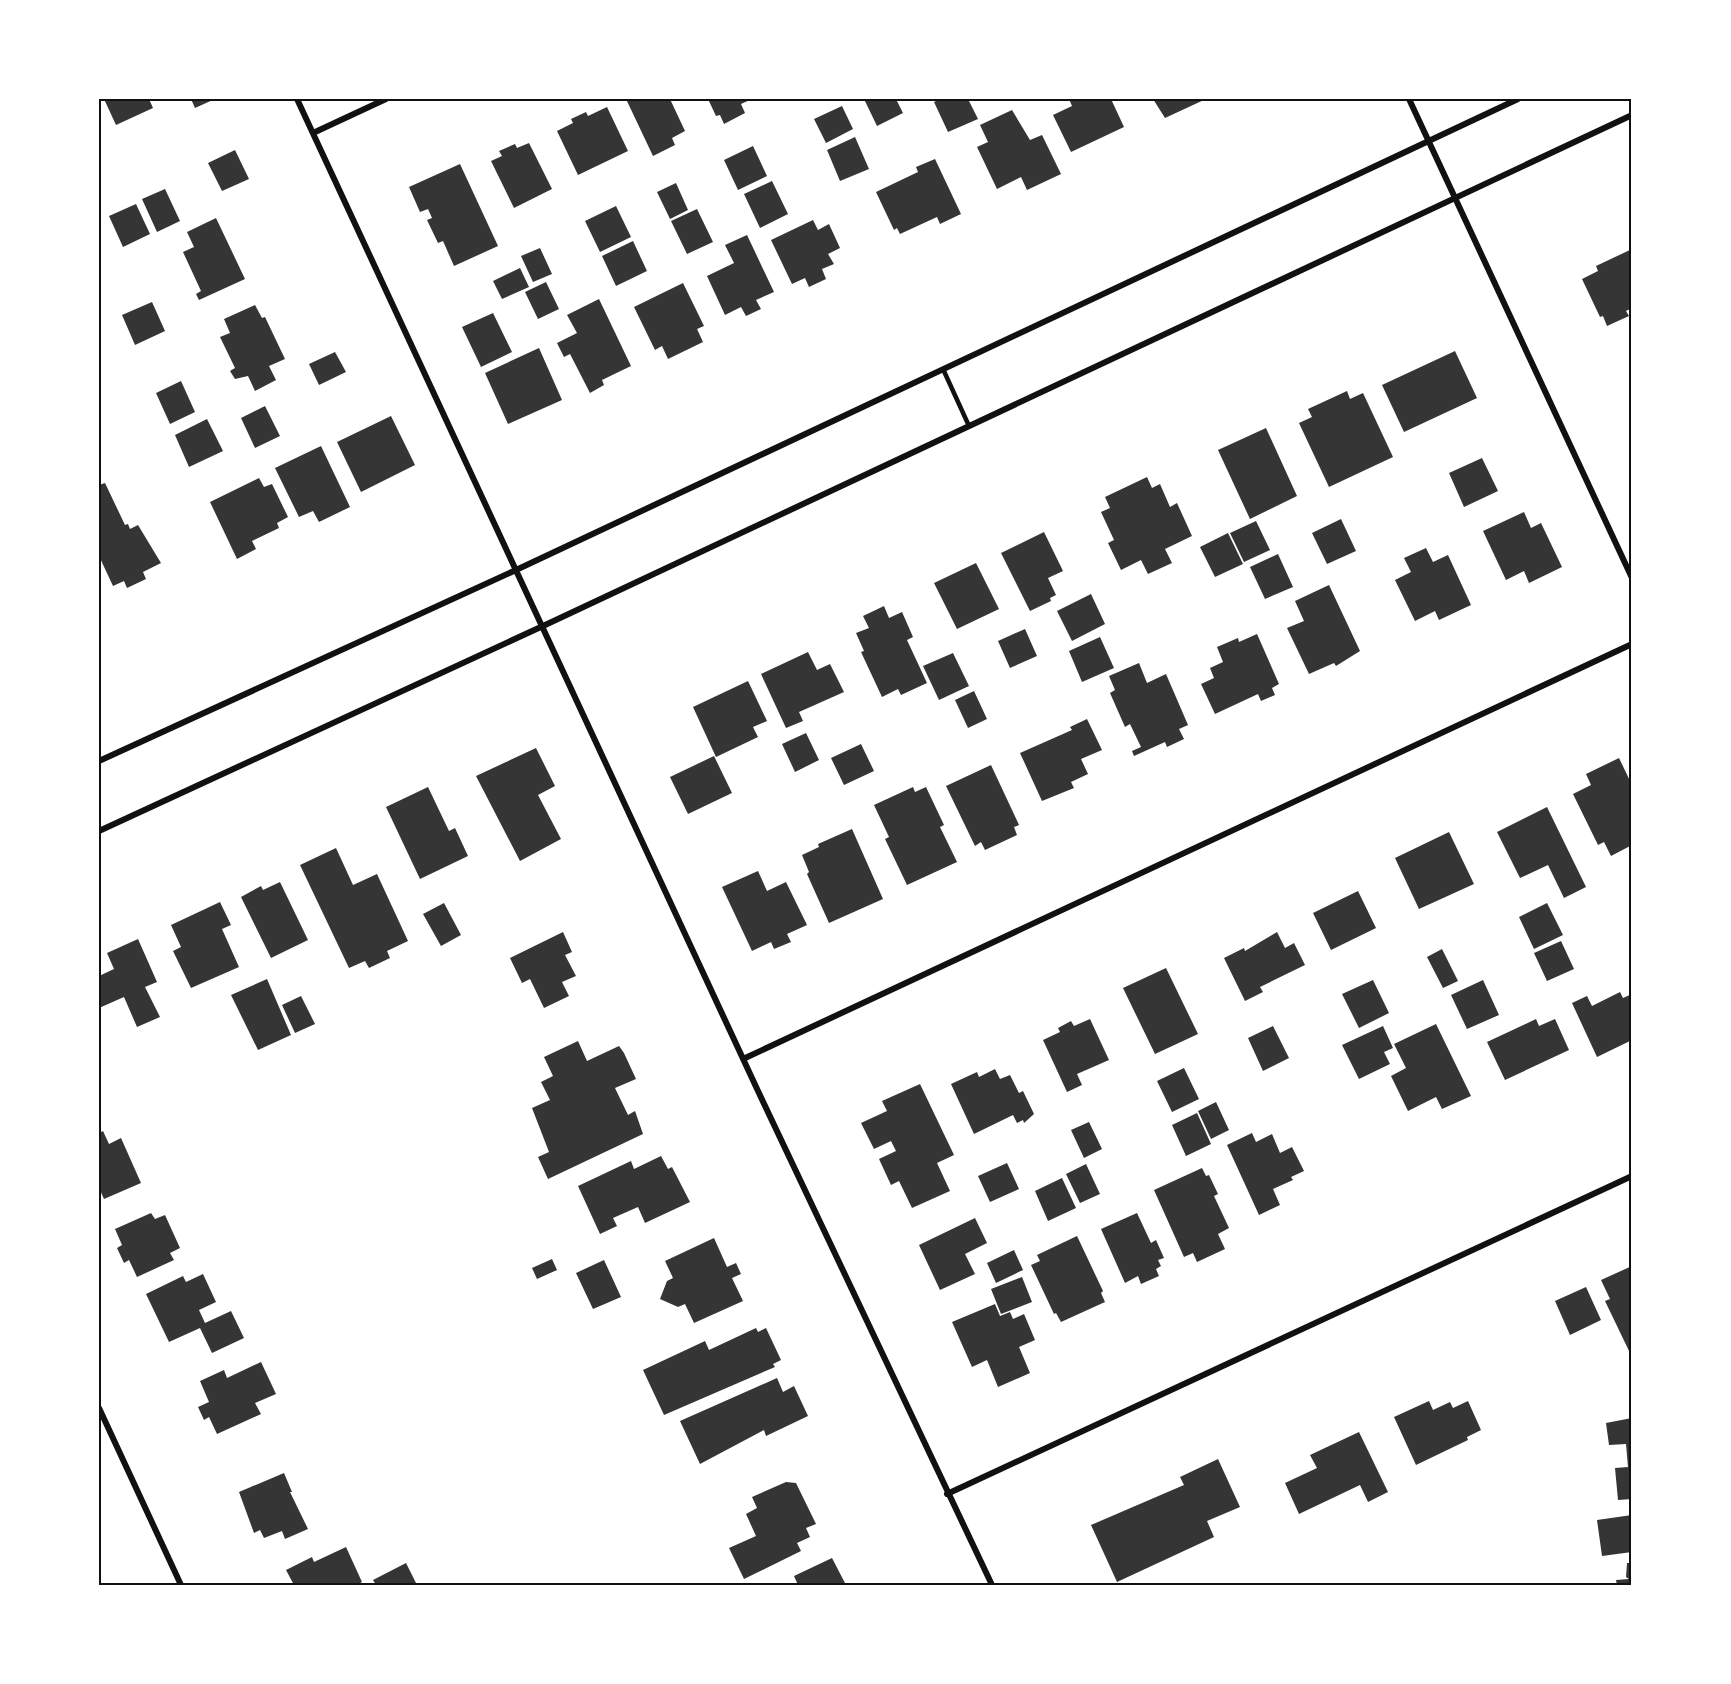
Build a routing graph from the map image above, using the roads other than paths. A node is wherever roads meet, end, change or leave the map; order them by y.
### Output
1 (297, 99) edge
2 (386, 99) edge
3 (1409, 99) edge
4 (1518, 99) edge
5 (1632, 115) edge
6 (313, 133) junction
7 (1429, 141) junction
8 (1455, 198) junction
9 (943, 369) junction
10 (969, 426) junction
11 (516, 570) junction
12 (1632, 578) edge
13 (543, 626) junction
14 (1632, 644) edge
15 (99, 761) edge
16 (99, 831) edge
17 (743, 1059) junction
18 (1632, 1176) edge
19 (99, 1407) edge
20 (947, 1494) junction
21 (181, 1585) edge
22 (992, 1585) edge

1 - 6 street
2 - 6 street
3 - 7 street
4 - 7 street
5 - 8 street
6 - 11 street
7 - 8 street
7 - 9 street
8 - 10 street
8 - 12 street
9 - 10 lane
9 - 11 street
10 - 13 street
11 - 13 street
11 - 15 street
13 - 16 street
13 - 17 street
14 - 17 street
17 - 20 street
18 - 20 street
19 - 21 street
20 - 22 street

